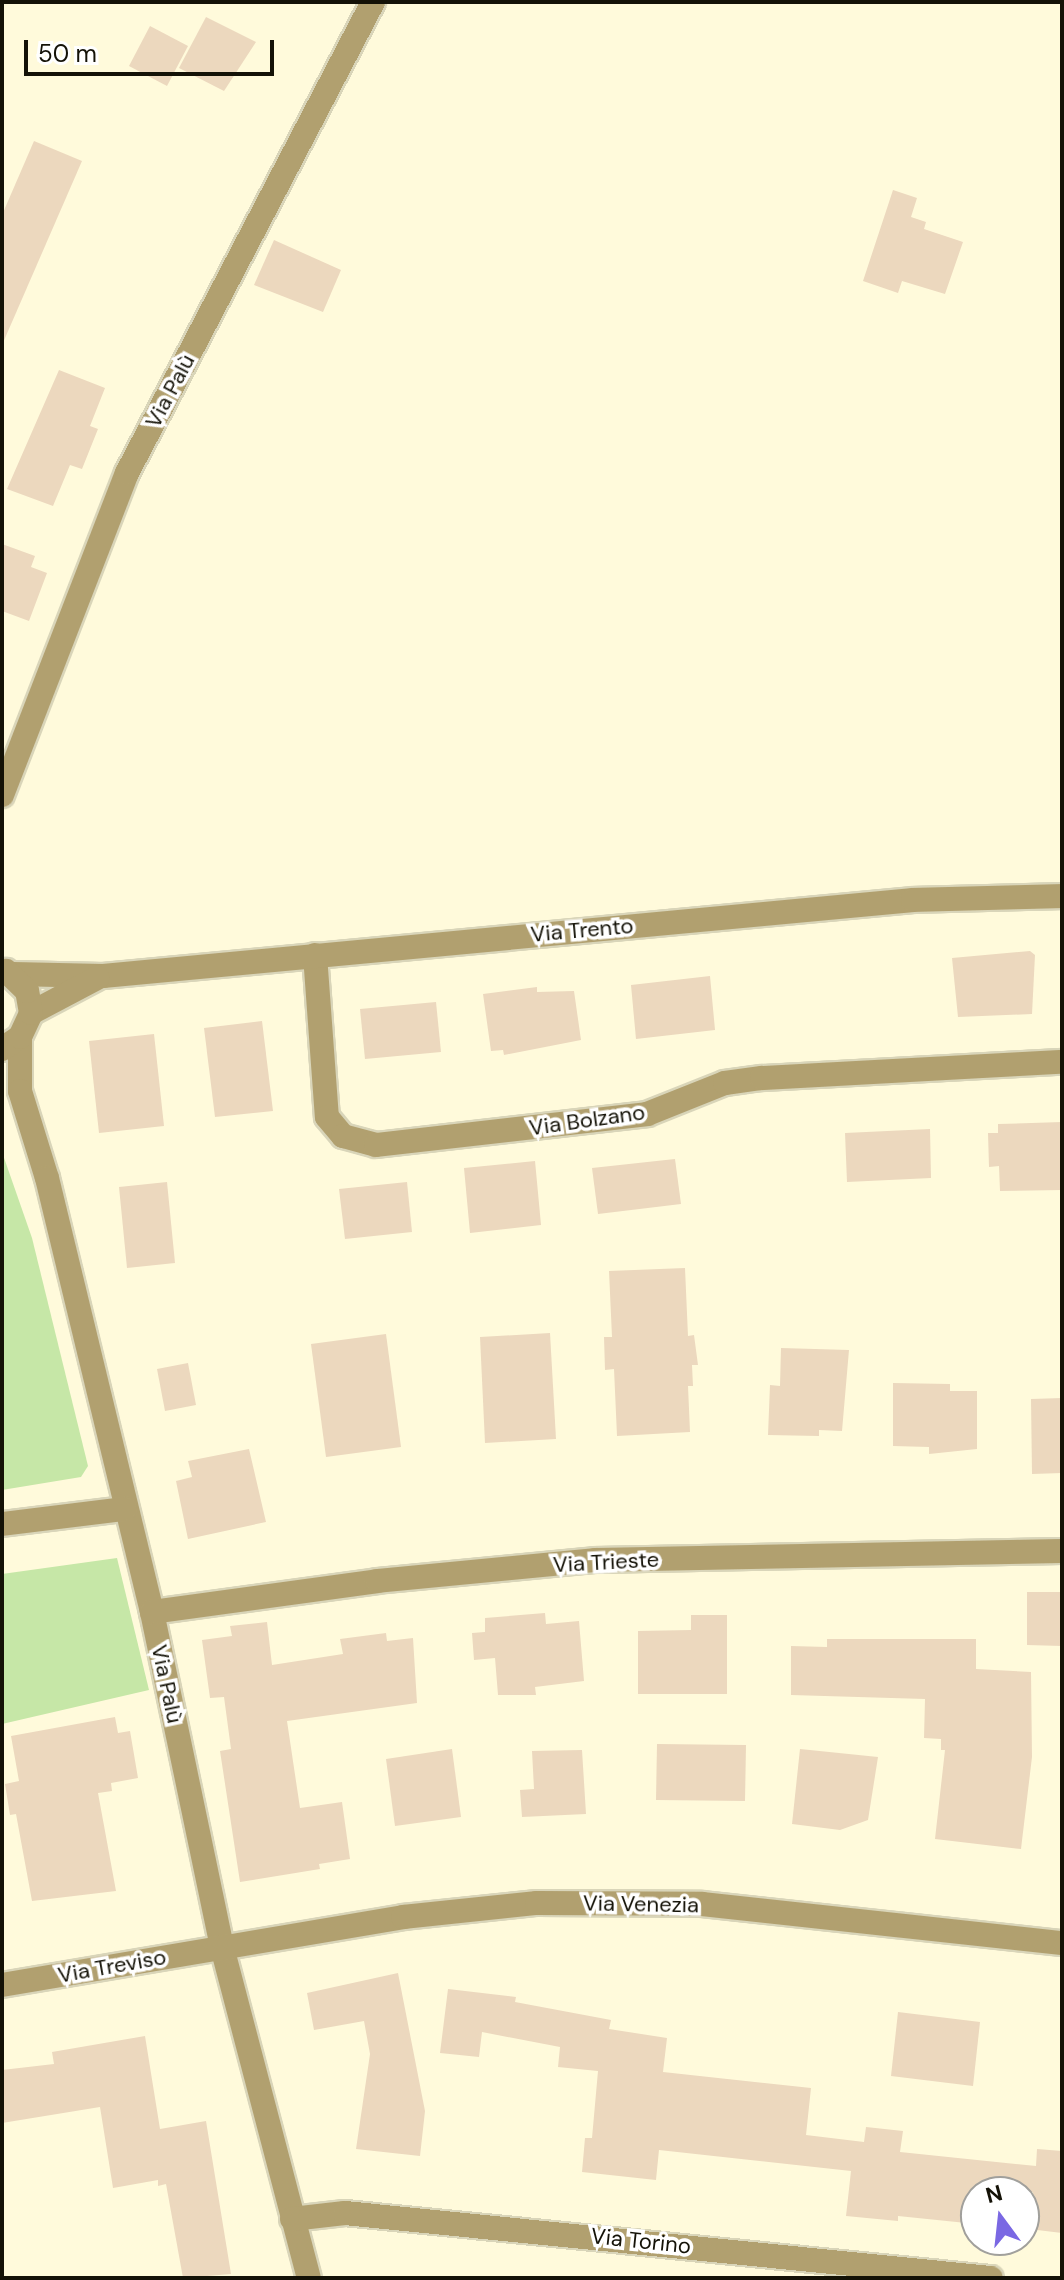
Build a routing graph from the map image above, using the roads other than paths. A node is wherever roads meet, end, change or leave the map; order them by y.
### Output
1 (373, 2) edge
2 (2, 795) edge
3 (1062, 896) edge
4 (315, 955) junction
5 (8, 972) edge
6 (103, 976) junction
7 (31, 1013) junction
8 (11, 1043) edge
9 (1062, 1062) edge
10 (2, 1074) edge
11 (20, 1091) junction
12 (125, 1509) junction
13 (2, 1524) edge
14 (1062, 1551) edge
15 (152, 1612) junction
16 (1062, 1943) edge
17 (222, 1947) junction
18 (2, 1985) edge
19 (292, 2219) junction
20 (309, 2278) edge
21 (991, 2278) edge

1 - 2 street, Via Palù
3 - 4 street, Via Trento
4 - 6 street, Via Trento
4 - 9 street, Via Bolzano
5 - 6 street, Via Trento
5 - 7 street
6 - 7 street, Via Trento
7 - 8 street, Via Palù
8 - 11 street, Via Palù
10 - 11 street, Via Palù
11 - 12 street, Via Palù
12 - 13 street
12 - 15 street, Via Palù
14 - 15 street, Via Trieste
15 - 17 street, Via Palù
16 - 17 street, Via Venezia
17 - 18 street, Via Treviso
17 - 19 street, Via Palù
19 - 20 street, Via Palù
19 - 21 street, Via Torino

